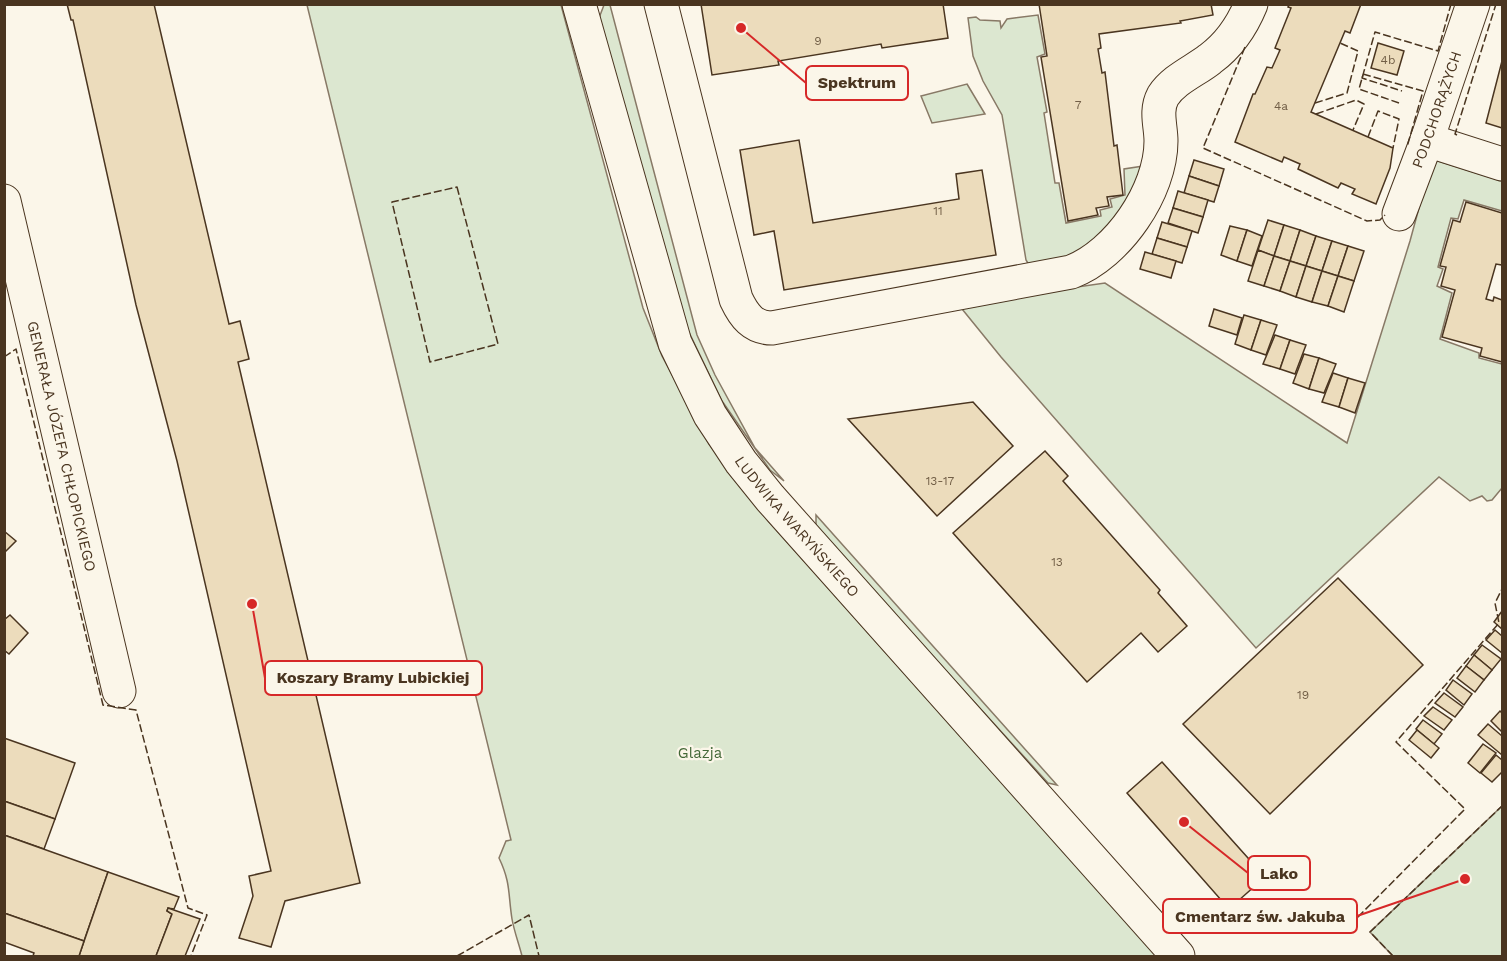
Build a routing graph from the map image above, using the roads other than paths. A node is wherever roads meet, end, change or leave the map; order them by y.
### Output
1 (579, 4) edge
2 (662, 4) edge
3 (1251, 4) edge
4 (1473, 4) edge
5 (1427, 140) junction
6 (1503, 164) edge
7 (4, 201) edge
8 (1399, 214) dead end
9 (119, 691) dead end
10 (1178, 957) edge

1 - 10 street, LUDWIKA WARYŃSKIEGO
2 - 3 street
4 - 5 street, PODCHORĄŻYCH
5 - 6 street
5 - 8 street, PODCHORĄŻYCH
7 - 9 street, GENERAŁA JÓZEFA CHŁOPICKIEGO

